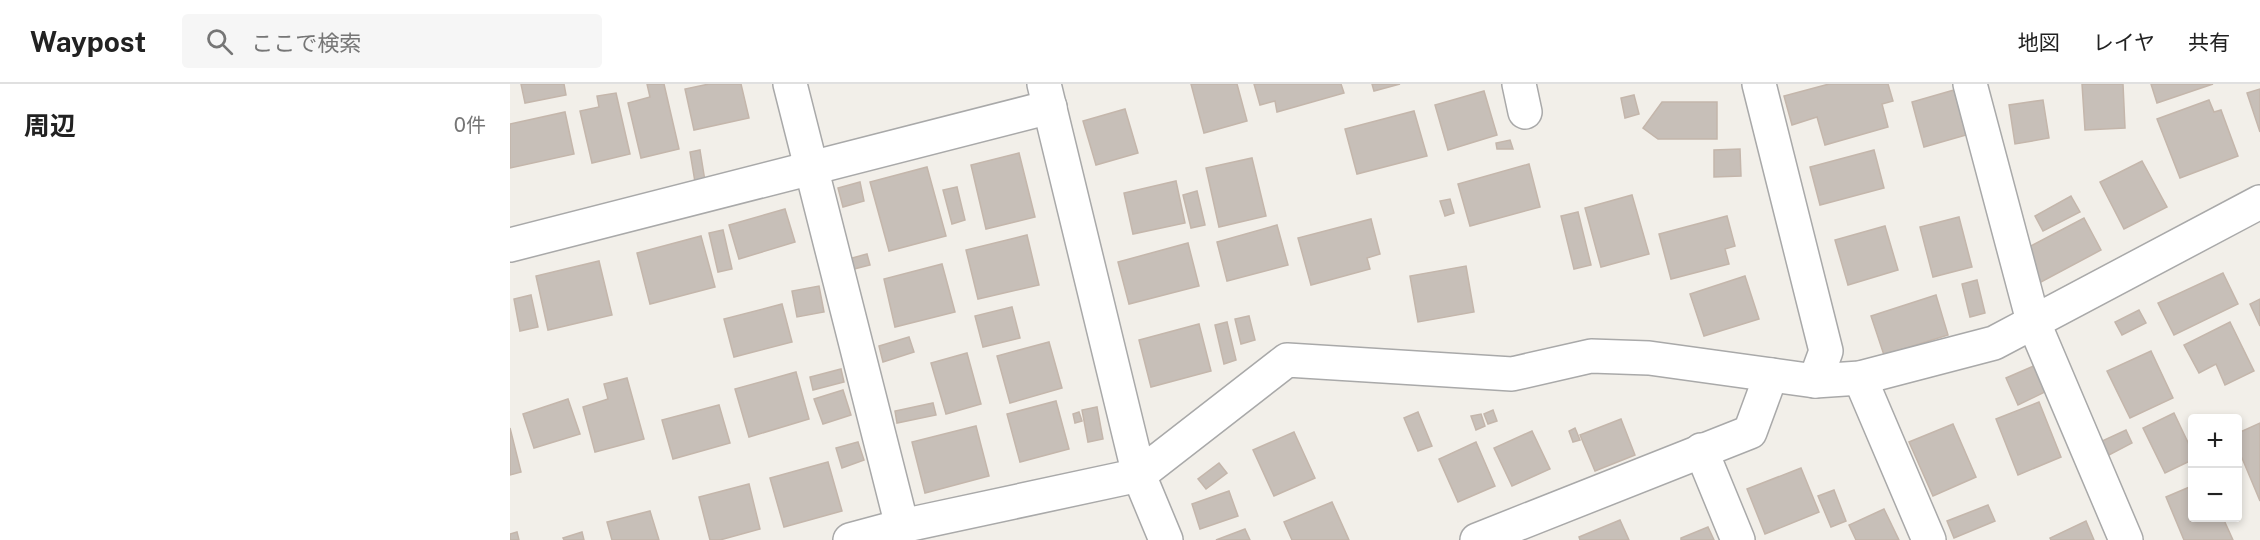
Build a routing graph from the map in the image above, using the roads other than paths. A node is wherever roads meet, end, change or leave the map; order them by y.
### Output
1 (790, 84) edge
2 (1759, 84) edge
3 (1970, 84) edge
4 (1050, 91) edge
5 (812, 169) junction
6 (2260, 202) edge
7 (510, 245) edge
8 (2033, 321) junction
9 (1771, 375) junction
10 (1860, 378) junction
11 (1815, 381) junction
12 (1701, 450) junction
13 (1139, 475) junction
14 (902, 526) junction
15 (1541, 528) edge
16 (850, 540) edge
17 (1166, 540) edge
18 (1477, 540) edge
19 (1738, 540) edge
20 (1929, 540) edge
21 (2126, 540) edge

1 - 5 street
2 - 11 street
3 - 8 street
4 - 5 street
4 - 13 street
5 - 7 street
5 - 14 street
6 - 8 street
8 - 10 street
8 - 21 street
9 - 11 street
9 - 12 street
9 - 13 street
10 - 11 street
10 - 20 street
12 - 15 street
12 - 19 street
13 - 14 street
13 - 17 street
14 - 16 street
15 - 18 street

